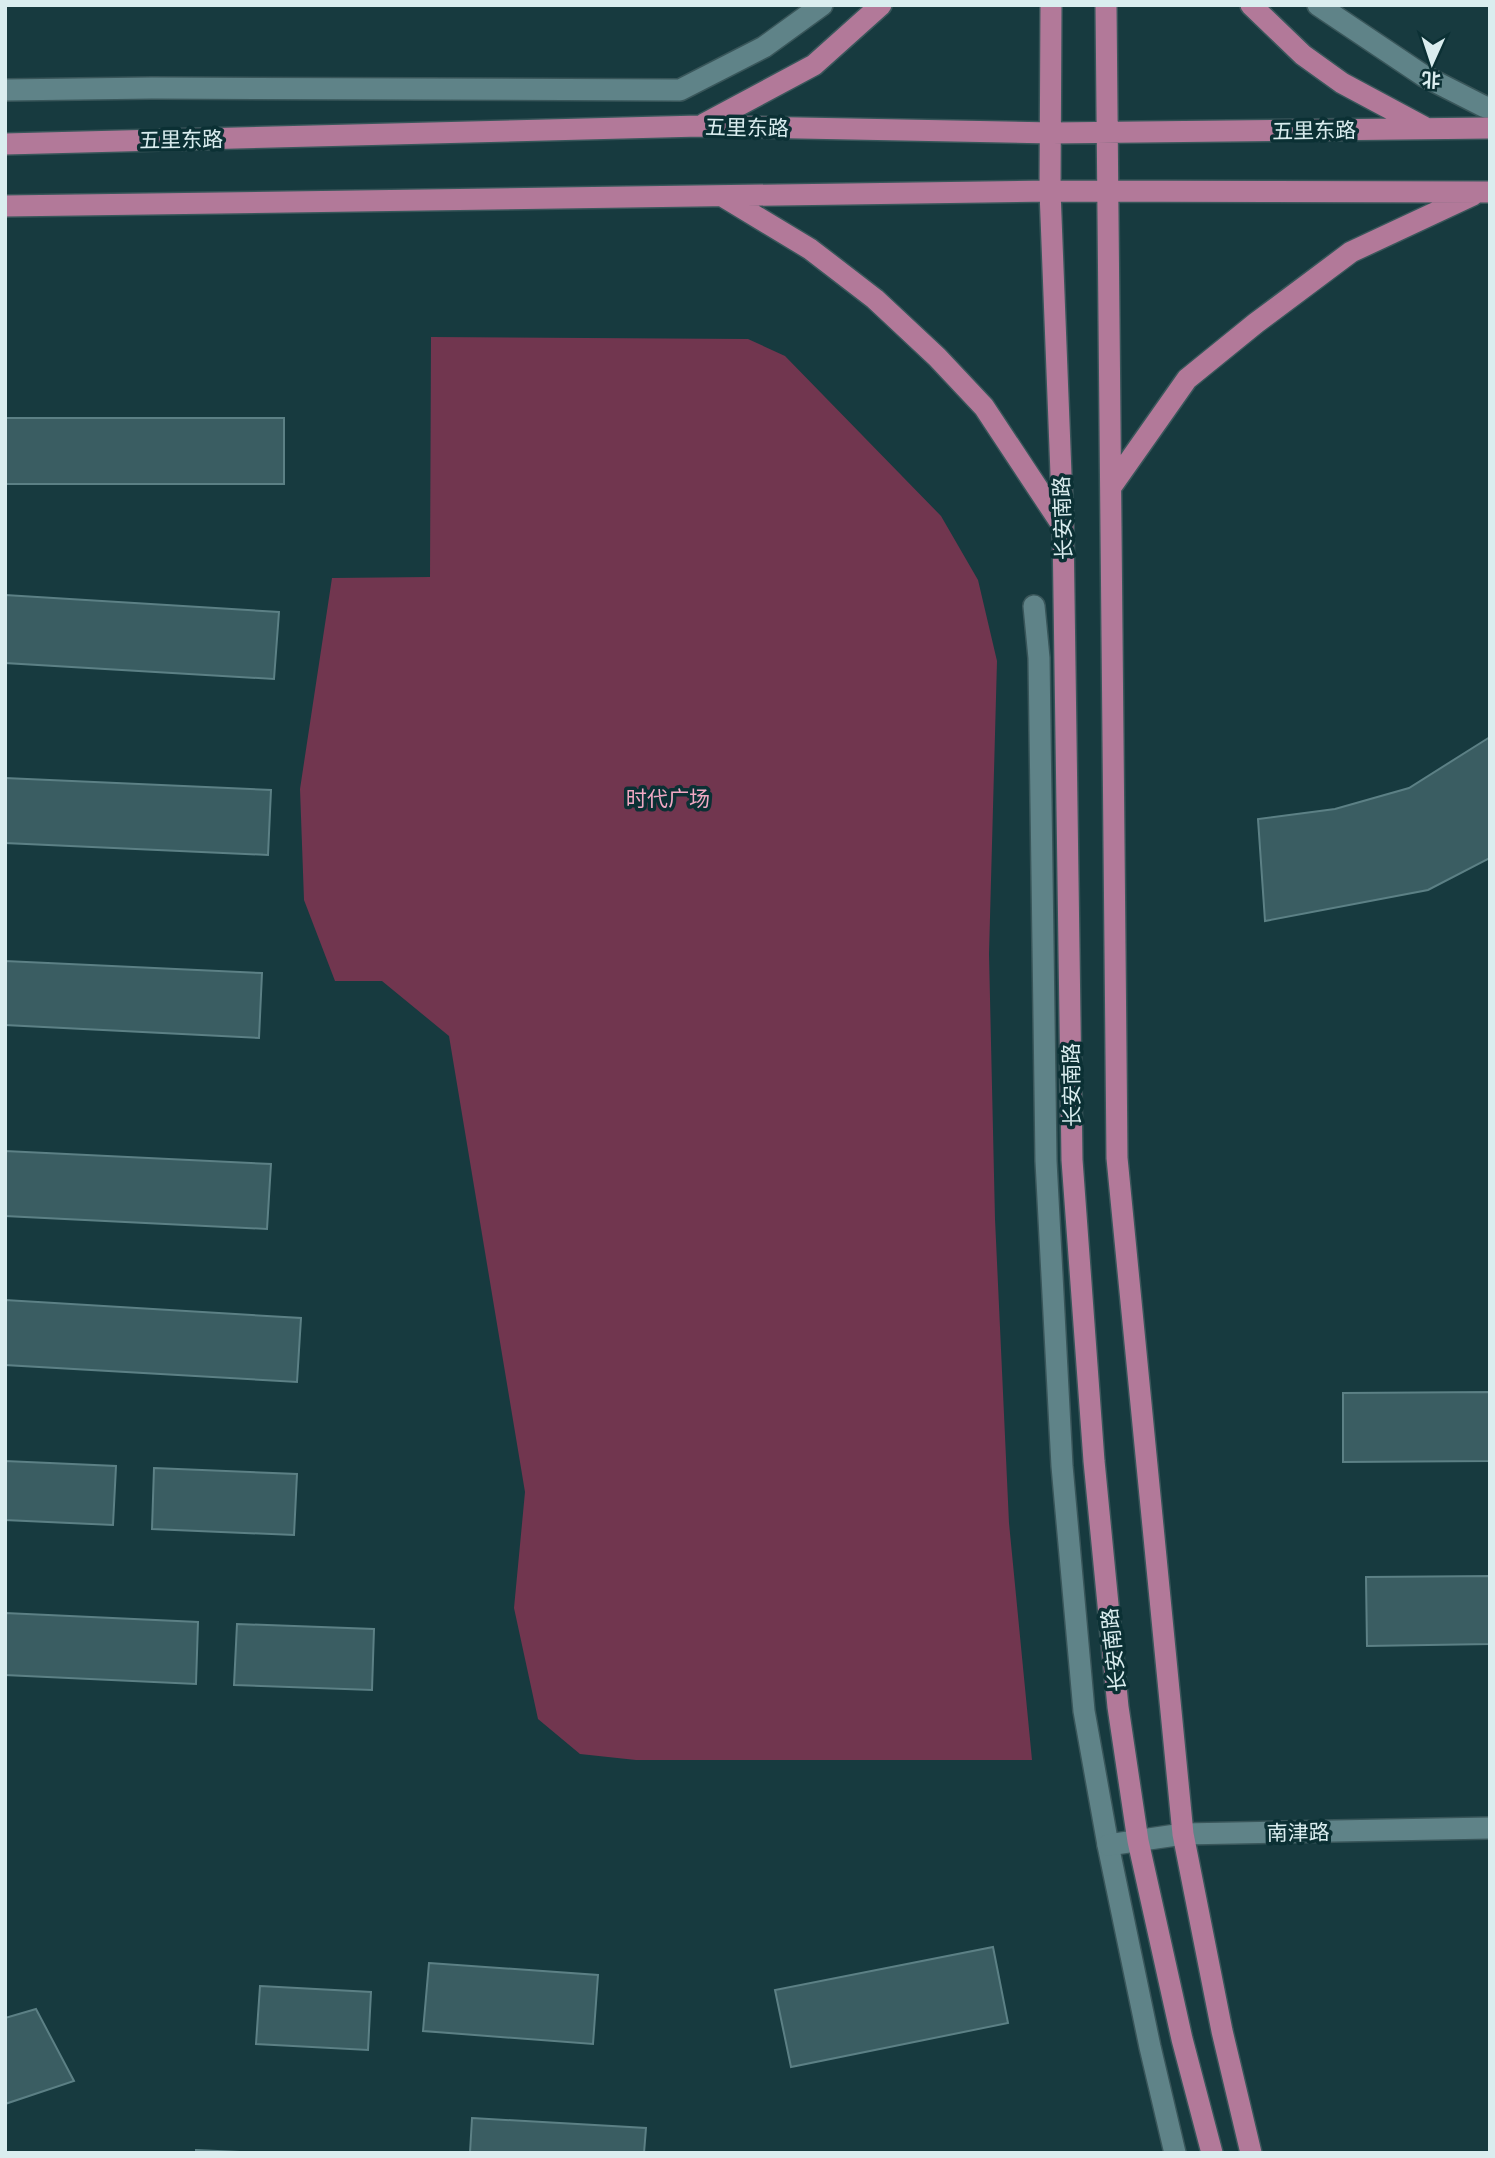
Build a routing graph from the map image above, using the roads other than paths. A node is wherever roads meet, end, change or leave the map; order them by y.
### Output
1 (822, 5) edge
2 (881, 5) edge
3 (1051, 5) edge
4 (1106, 5) edge
5 (1251, 5) edge
6 (1318, 5) edge
7 (5, 90) edge
8 (1490, 107) edge
9 (700, 126) junction
10 (1426, 128) junction
11 (1490, 128) edge
12 (1109, 132) junction
13 (1052, 133) junction
14 (5, 144) edge
15 (1050, 191) junction
16 (1110, 192) junction
17 (1485, 192) edge
18 (724, 197) junction
19 (5, 206) edge
20 (1111, 487) junction
21 (1063, 526) junction
22 (1034, 606) dead end
23 (1490, 1828) edge
24 (1184, 1834) junction
25 (1138, 1841) junction
26 (1108, 1845) junction
27 (1175, 2153) edge
28 (1212, 2153) edge
29 (1251, 2153) edge

1 - 7 street
2 - 9 main road
3 - 13 main road, 长安南路
4 - 12 main road
5 - 10 main road
6 - 8 street
9 - 13 main road, 五里东路
9 - 14 main road, 五里东路
10 - 11 main road, 五里东路
10 - 12 main road, 五里东路
12 - 13 main road, 五里东路
12 - 16 main road
13 - 15 main road, 长安南路
15 - 16 main road
15 - 18 main road
15 - 21 main road, 长安南路
16 - 17 main road
16 - 20 main road
17 - 20 main road
18 - 19 main road
18 - 21 main road
20 - 24 main road
21 - 25 main road, 长安南路
22 - 26 street
23 - 24 street, 南津路
24 - 25 street, 南津路
24 - 29 main road
25 - 26 street, 南津路
25 - 28 main road, 长安南路
26 - 27 street

